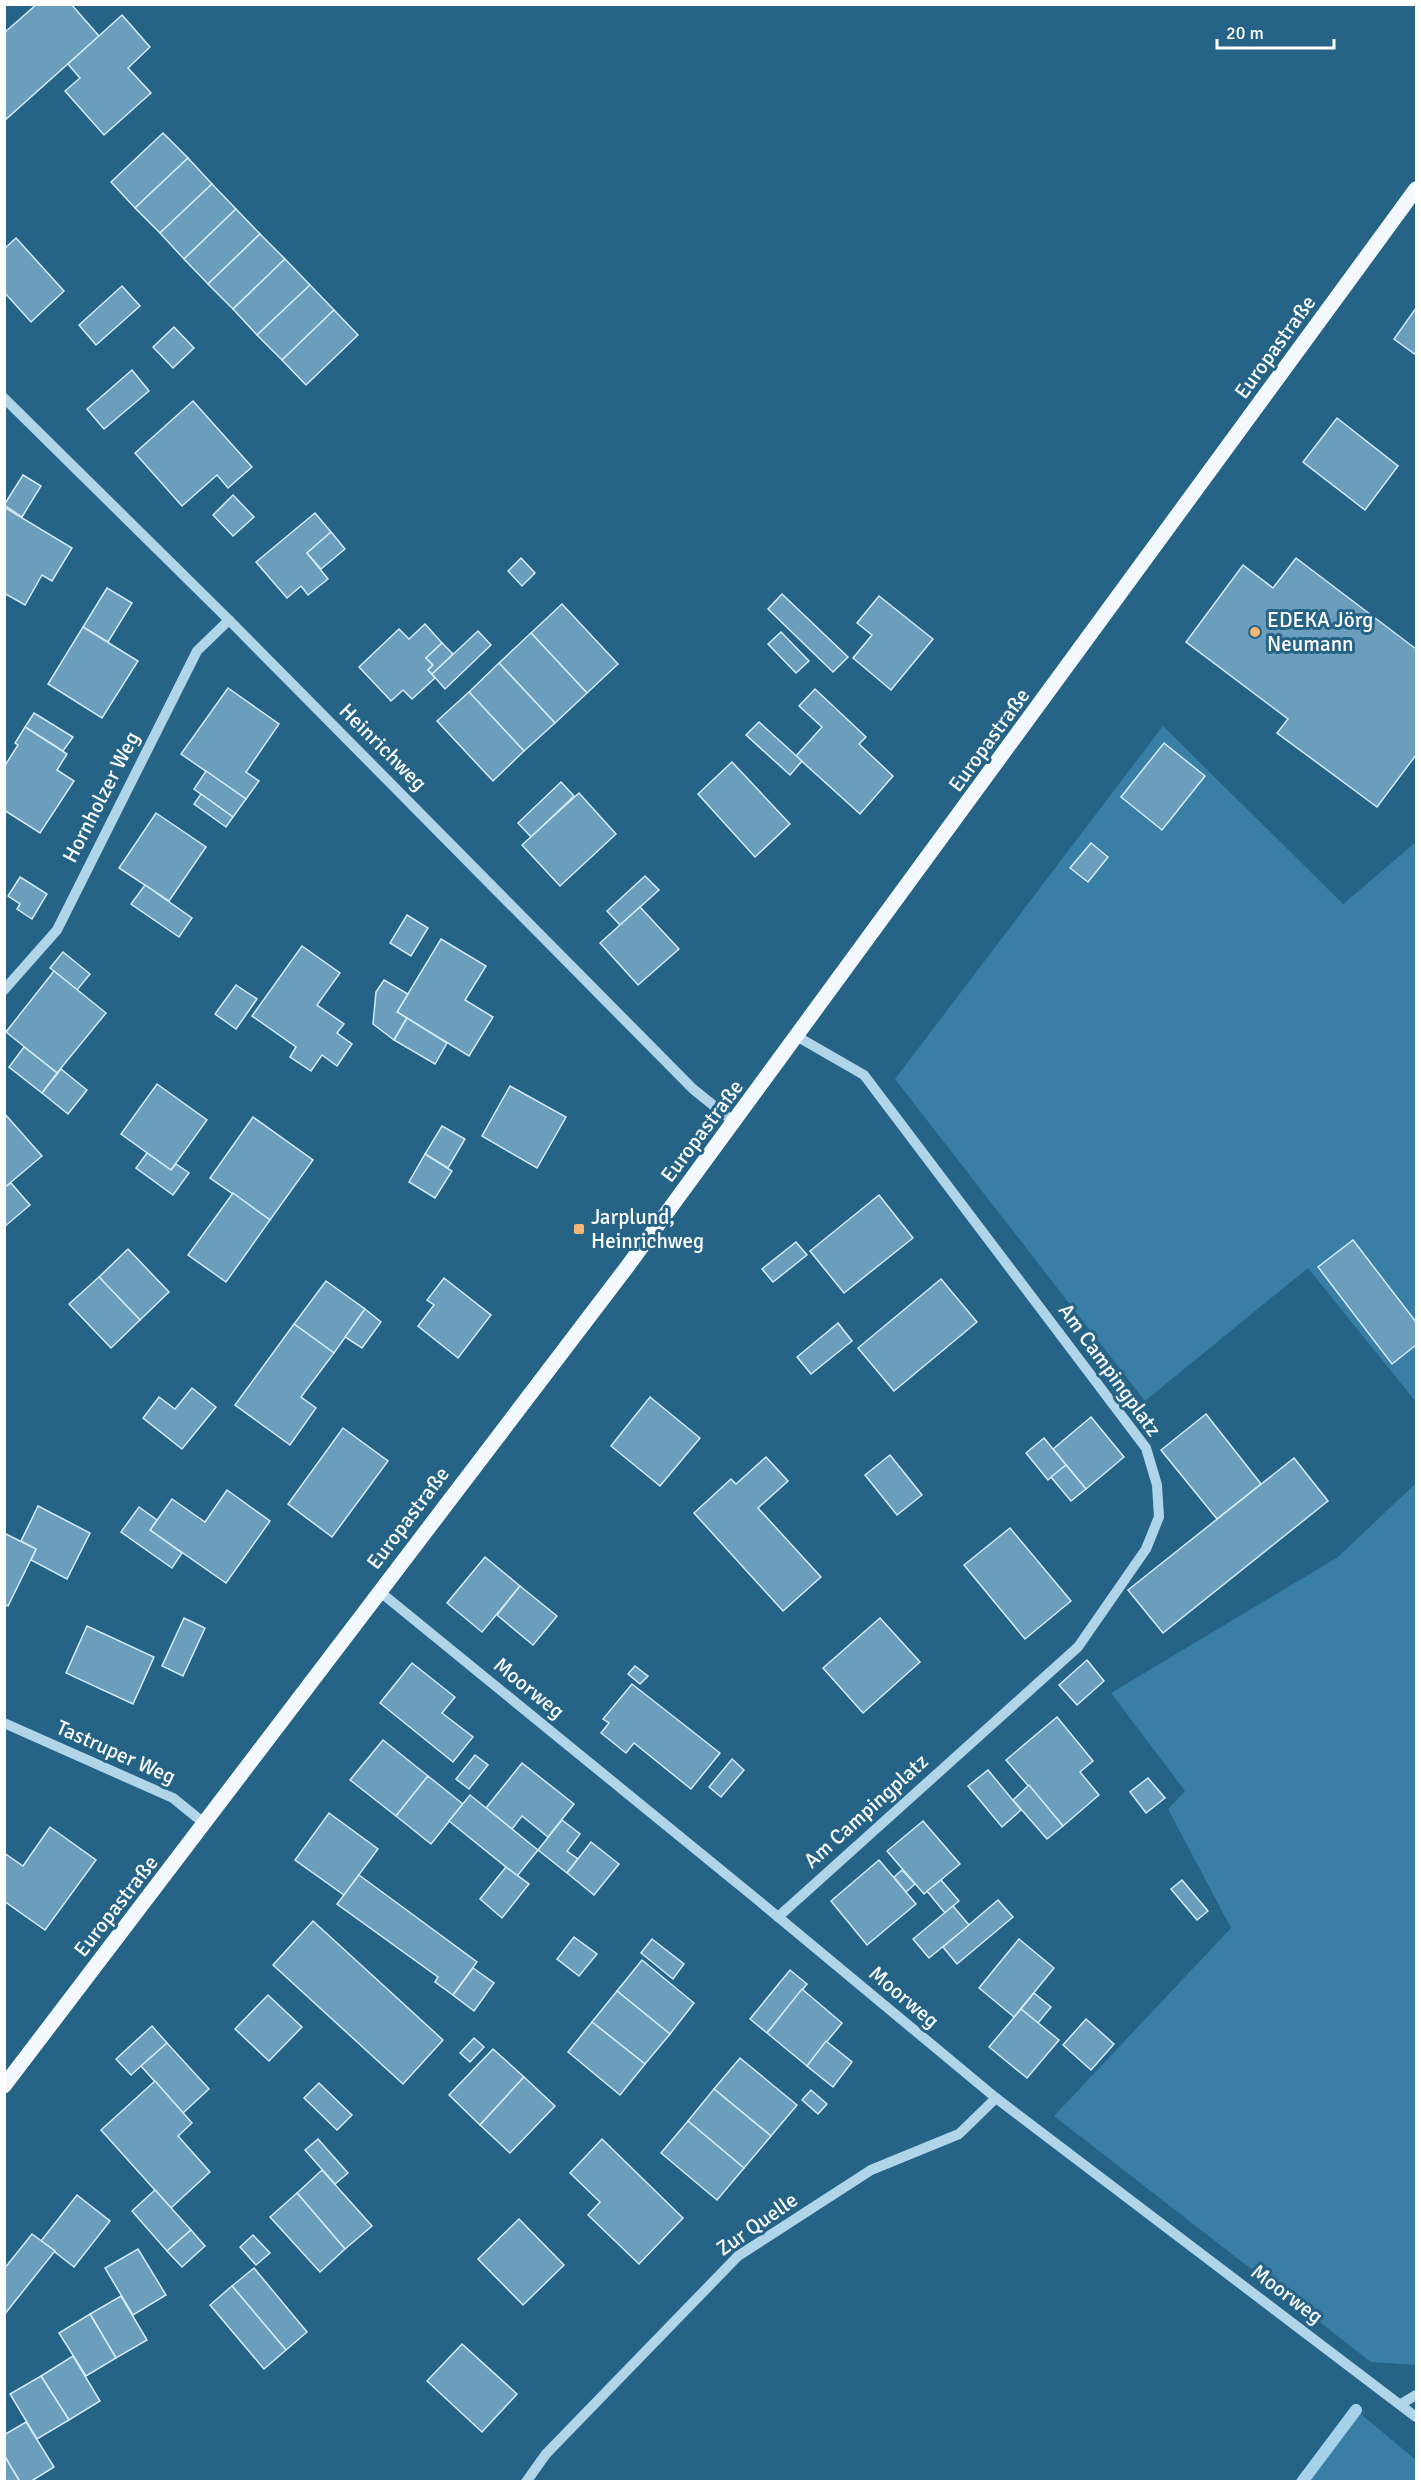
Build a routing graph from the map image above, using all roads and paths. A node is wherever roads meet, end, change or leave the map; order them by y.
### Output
1 (1416, 189) edge
2 (4, 398) edge
3 (229, 620) junction
4 (4, 990) edge
5 (798, 1037) junction
6 (734, 1122) junction
7 (379, 1591) junction
8 (4, 1723) edge
9 (206, 1824) junction
10 (778, 1917) junction
11 (4, 2086) edge
12 (996, 2098) junction
13 (1416, 2395) edge
14 (1401, 2404) junction
15 (1416, 2417) edge
16 (526, 2481) edge

1 - 5 main road, Europastraße
2 - 3 street, Heinrichweg
3 - 4 street, Hornholzer Weg
3 - 6 street, Heinrichweg
5 - 6 main road, Europastraße
5 - 10 street, Am Campingplatz
6 - 7 main road, Europastraße
7 - 9 main road, Europastraße
7 - 10 street, Moorweg
8 - 9 street, Tastruper Weg
9 - 11 main road, Europastraße
10 - 12 street, Moorweg
12 - 14 street, Moorweg
12 - 16 street, Zur Quelle
13 - 14 street
14 - 15 street, Moorweg

